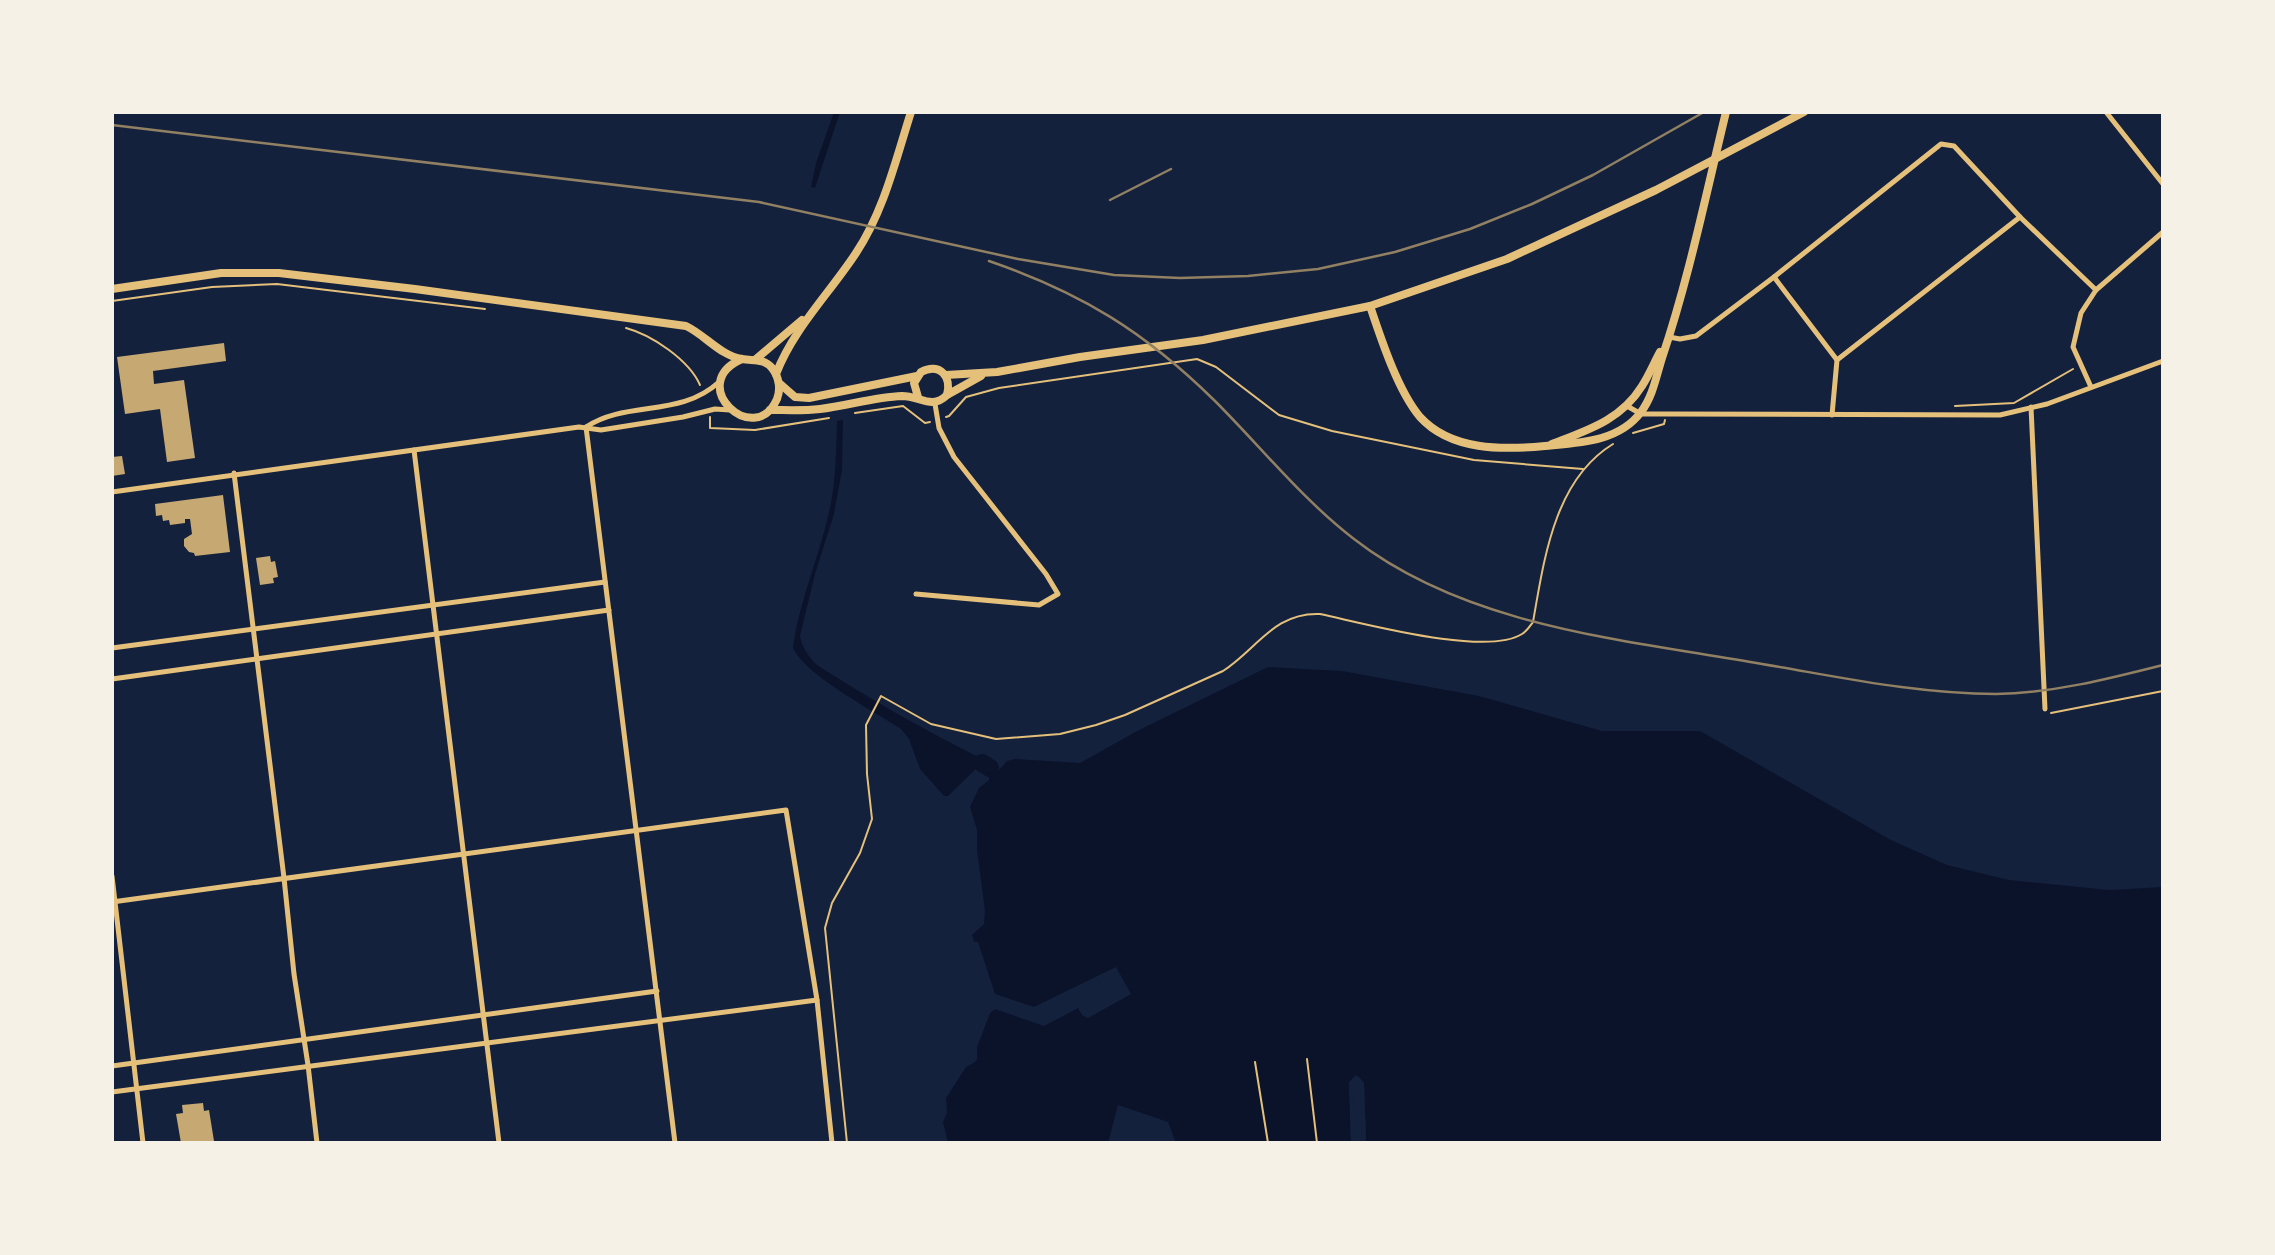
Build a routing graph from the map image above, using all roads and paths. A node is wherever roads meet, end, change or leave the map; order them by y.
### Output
1 (911, 112) edge
2 (1726, 112) edge
3 (1804, 112) edge
4 (2106, 112) edge
5 (2163, 184) edge
6 (2020, 217) junction
7 (2163, 232) edge
8 (1774, 277) junction
9 (112, 289) edge
10 (2096, 290) junction
11 (112, 302) edge
12 (1370, 306) junction
13 (486, 309) dead end
14 (809, 314) junction
15 (625, 327) dead end
16 (1669, 337) junction
17 (722, 351) junction
18 (742, 359) junction
19 (756, 359) junction
20 (1837, 360) junction
21 (2163, 361) edge
22 (2080, 365) junction
23 (727, 369) junction
24 (984, 374) junction
25 (946, 375) junction
26 (917, 376) junction
27 (778, 379) junction
28 (721, 380) junction
29 (2091, 387) junction
30 (704, 395) junction
31 (947, 396) junction
32 (918, 397) junction
33 (935, 404) junction
34 (1627, 406) junction
35 (1956, 406) dead end
36 (2031, 407) junction
37 (709, 410) junction
38 (730, 410) junction
39 (770, 410) junction
40 (851, 414) dead end
41 (1641, 414) junction
42 (1667, 414) junction
43 (1832, 415) junction
44 (838, 416) dead end
45 (950, 416) dead end
46 (925, 423) dead end
47 (586, 427) junction
48 (1632, 434) dead end
49 (1619, 440) dead end
50 (1546, 446) junction
51 (414, 450) junction
52 (1584, 469) junction
53 (234, 473) junction
54 (112, 492) edge
55 (605, 582) junction
56 (916, 594) dead end
57 (433, 605) junction
58 (609, 610) junction
59 (254, 628) junction
60 (436, 632) junction
61 (112, 648) edge
62 (258, 660) junction
63 (112, 679) edge
64 (2163, 691) edge
65 (2045, 711) joint
66 (637, 829) junction
67 (463, 853) junction
68 (112, 876) edge
69 (284, 878) junction
70 (113, 901) edge
71 (657, 991) junction
72 (817, 1000) junction
73 (483, 1015) junction
74 (661, 1020) junction
75 (304, 1040) junction
76 (486, 1042) junction
77 (1307, 1059) dead end
78 (1255, 1062) dead end
79 (135, 1065) junction
80 (309, 1065) junction
81 (112, 1066) edge
82 (137, 1089) junction
83 (112, 1092) edge
84 (143, 1143) edge
85 (317, 1143) edge
86 (499, 1143) edge
87 (675, 1143) edge
88 (832, 1143) edge
89 (847, 1143) edge
90 (1268, 1143) edge
91 (1317, 1143) edge

1 - 14 main road
2 - 16 main road
3 - 12 main road
4 - 5 street
6 - 8 street
6 - 10 street
6 - 20 street
7 - 10 street
8 - 16 street
8 - 20 street
9 - 17 main road
10 - 22 street
11 - 13 path
12 - 24 main road
12 - 50 main road
14 - 19 main road
14 - 27 main road
15 - 30 path
16 - 34 main road
16 - 41 main road
17 - 18 main road
17 - 23 main road
18 - 19 main road
18 - 23 main road
19 - 27 main road
20 - 43 street
21 - 29 street
22 - 29 street
22 - 35 path
23 - 28 main road
24 - 25 main road
24 - 31 main road
25 - 26 main road
25 - 31 main road
26 - 27 main road
26 - 32 main road
27 - 39 main road
28 - 30 street
28 - 38 main road
29 - 36 street
30 - 47 street
31 - 33 main road
32 - 33 main road
32 - 39 main road
33 - 56 street
34 - 41 street
34 - 50 main road
36 - 43 street
36 - 65 street
37 - 38 street
37 - 44 path
37 - 47 street
38 - 39 main road
40 - 46 path
41 - 42 street
41 - 50 main road
42 - 43 street
42 - 48 path
45 - 52 path
47 - 51 street
47 - 55 street
49 - 52 path
51 - 53 street
51 - 57 street
52 - 89 path
53 - 54 street
53 - 59 street
55 - 57 street
55 - 58 street
57 - 59 street
57 - 60 street
58 - 60 street
58 - 66 street
59 - 61 street
59 - 62 street
60 - 62 street
60 - 67 street
62 - 63 street
62 - 69 street
64 - 65 path
66 - 67 street
66 - 71 street
66 - 72 street
67 - 69 street
67 - 73 street
68 - 70 street
69 - 70 street
69 - 75 street
70 - 79 street
71 - 73 street
71 - 74 street
72 - 74 street
72 - 88 street
73 - 75 street
73 - 76 street
74 - 76 street
74 - 87 street
75 - 79 street
75 - 80 street
76 - 80 street
76 - 86 street
77 - 91 path
78 - 90 path
79 - 81 street
79 - 82 street
80 - 82 street
80 - 85 street
82 - 83 street
82 - 84 street

